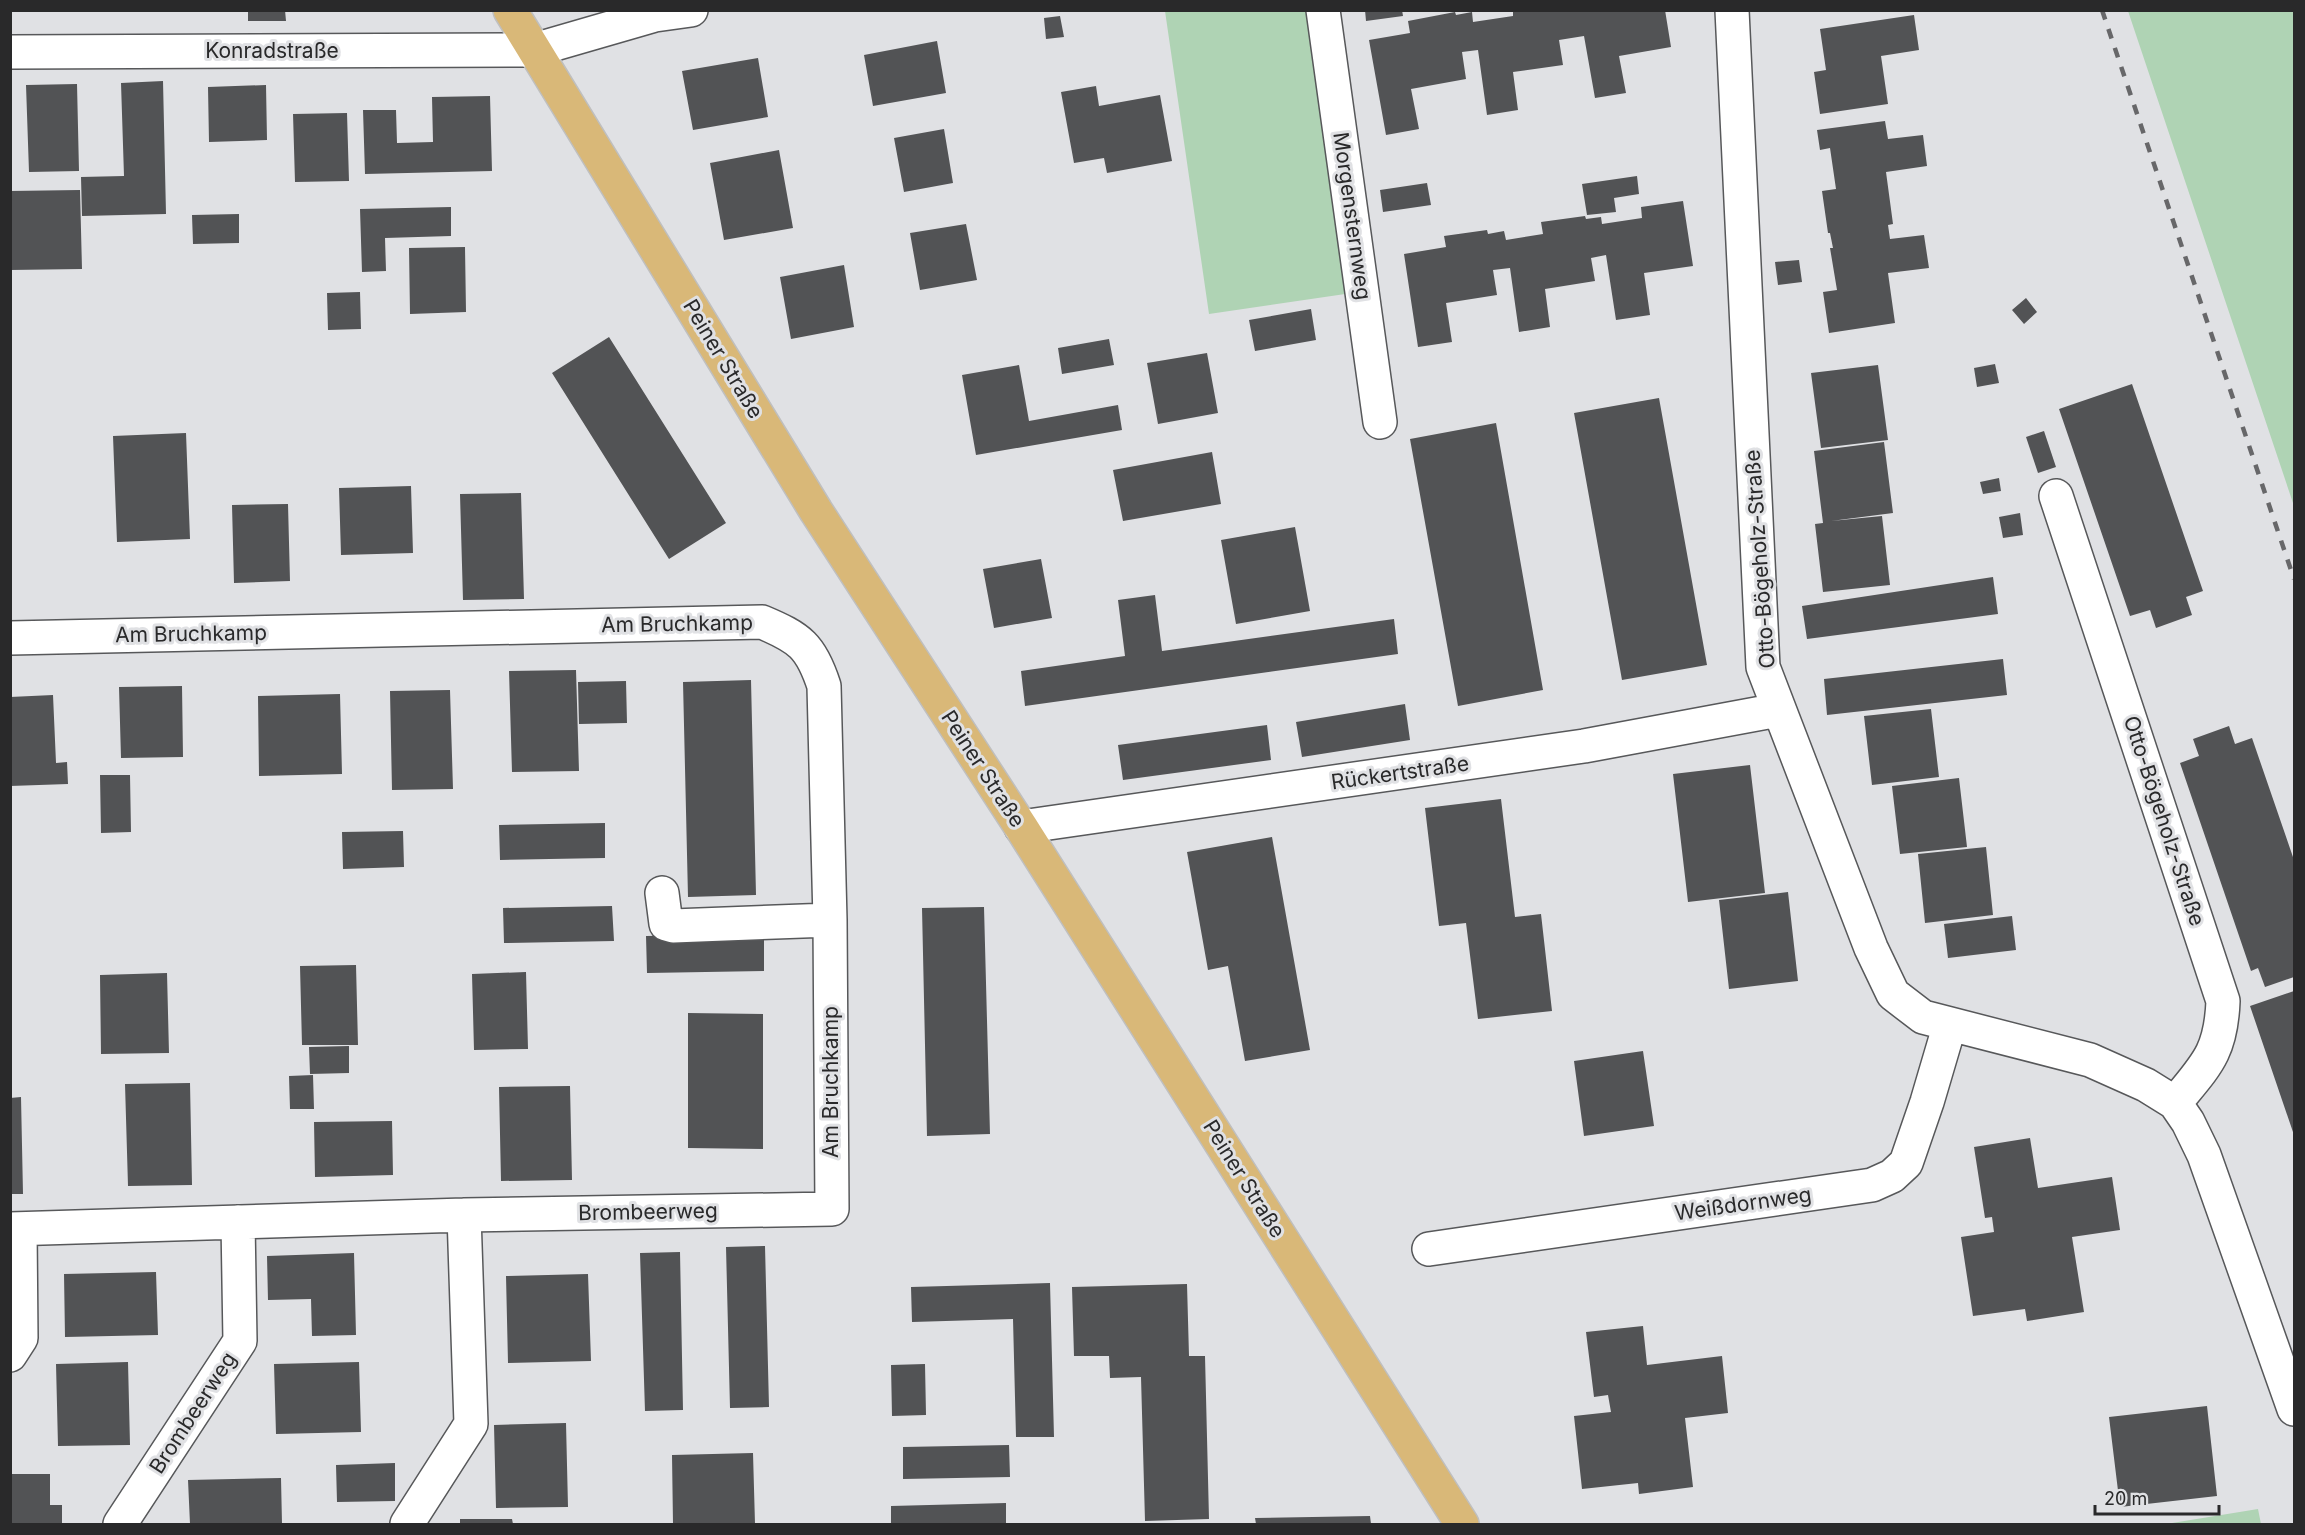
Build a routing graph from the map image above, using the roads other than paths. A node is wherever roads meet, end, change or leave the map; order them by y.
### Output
1 (510, 10) edge
2 (691, 10) edge
3 (1323, 10) edge
4 (1732, 10) edge
5 (534, 50) junction
6 (10, 52) edge
7 (1380, 422) dead end
8 (2056, 496) dead end
9 (10, 638) edge
10 (1778, 710) junction
11 (1021, 827) junction
12 (662, 893) dead end
13 (830, 920) junction
14 (1950, 1024) junction
15 (2175, 1103) junction
16 (832, 1209) joint
17 (464, 1215) junction
18 (238, 1222) junction
19 (15, 1229) edge
20 (1429, 1249) dead end
21 (10, 1355) edge
22 (2295, 1409) edge
23 (120, 1524) edge
24 (407, 1524) edge
25 (1462, 1524) edge

1 - 5 main road, Peiner Straße
2 - 5 street, Konradstraße
3 - 7 street, Morgensternweg
4 - 10 street, Otto-Bögeholz-Straße
5 - 6 street, Konradstraße
5 - 11 main road, Peiner Straße
8 - 15 street, Otto-Bögeholz-Straße
9 - 13 street, Am Bruchkamp
10 - 11 street, Rückertstraße
10 - 14 street, Otto-Bögeholz-Straße
11 - 25 main road, Peiner Straße
12 - 13 street
13 - 16 street, Am Bruchkamp
14 - 15 street, Otto-Bögeholz-Straße
14 - 20 street, Weißdornweg
15 - 22 street, Otto-Bögeholz-Straße
16 - 17 street, Brombeerweg
17 - 18 street, Brombeerweg
17 - 24 street
18 - 19 street, Brombeerweg
18 - 23 street, Brombeerweg
19 - 21 street, Brombeerweg

